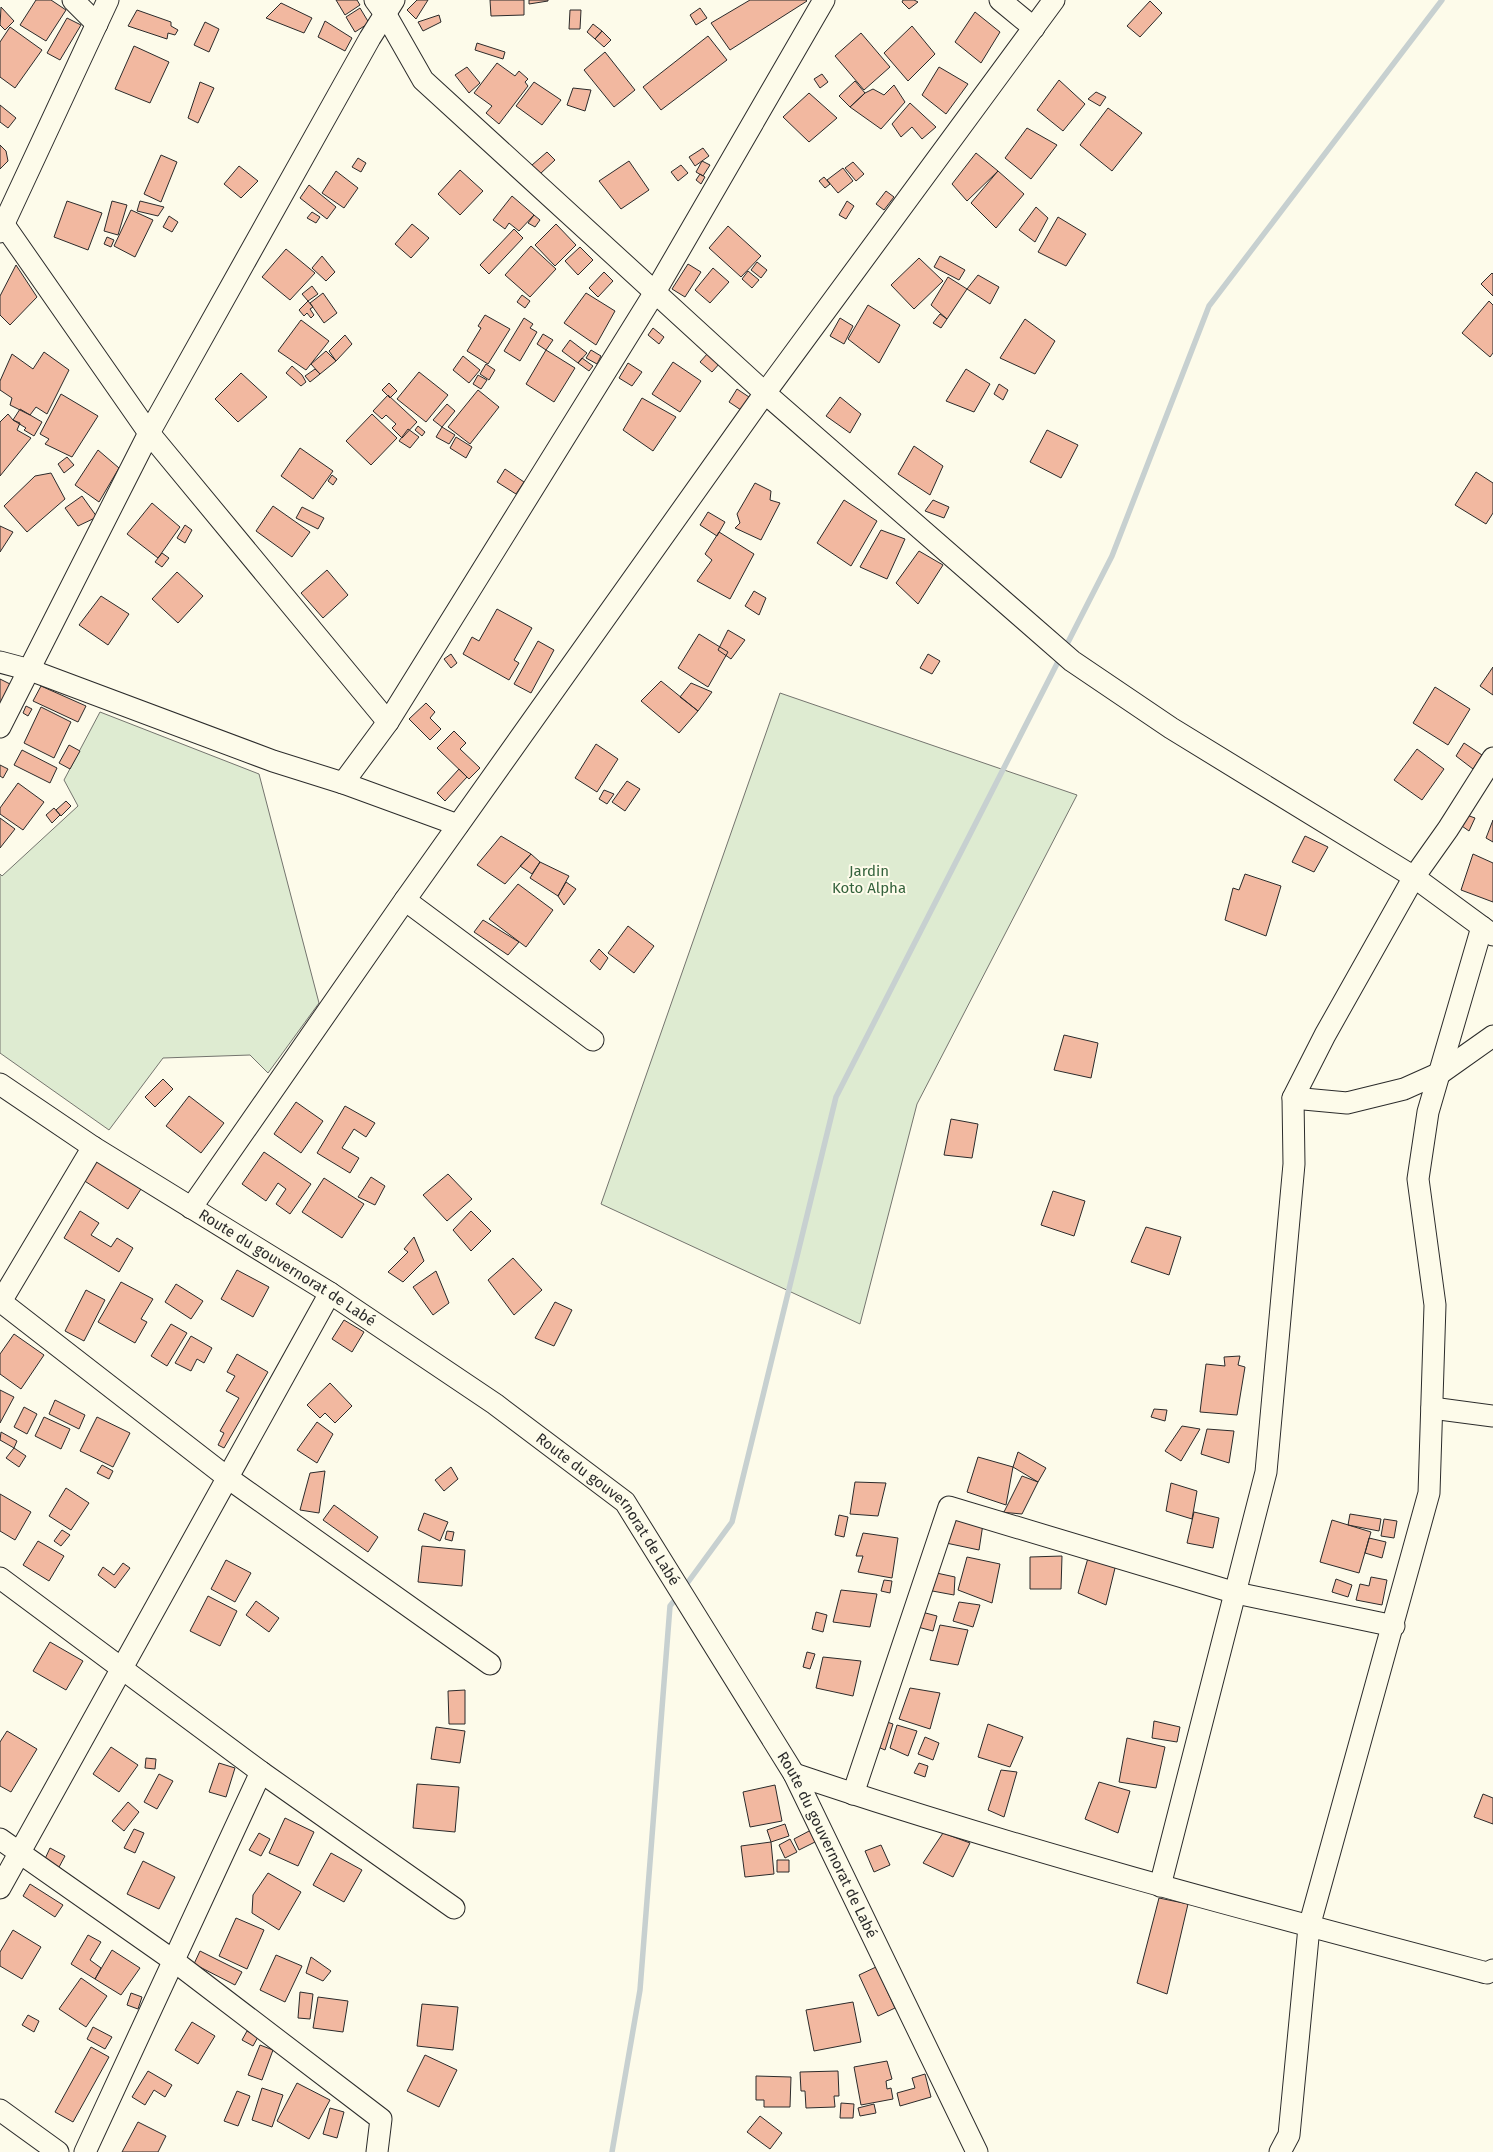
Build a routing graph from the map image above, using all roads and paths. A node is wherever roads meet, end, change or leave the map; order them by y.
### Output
1 (73, 0) edge
2 (108, 0) edge
3 (824, 0) edge
4 (1000, 0) edge
5 (1054, 0) edge
6 (385, 5) edge
7 (97, 24) junction
8 (1034, 28) junction
9 (1, 225) edge
10 (655, 292) junction
11 (765, 393) junction
12 (149, 433) junction
13 (0, 662) edge
14 (30, 670) junction
15 (388, 722) junction
16 (0, 727) edge
17 (1493, 758) edge
18 (343, 783) junction
19 (458, 825) junction
20 (1414, 877) junction
21 (405, 900) junction
22 (1488, 931) edge
23 (1493, 1036) edge
24 (593, 1040) dead end
25 (1442, 1072) junction
26 (0, 1084) edge
27 (1293, 1098) junction
28 (93, 1147) junction
29 (191, 1208) junction
30 (330, 1293) junction
31 (0, 1302) edge
32 (1432, 1408) junction
33 (1493, 1416) edge
34 (228, 1478) junction
35 (0, 1578) edge
36 (1236, 1594) junction
37 (1394, 1626) junction
38 (490, 1664) dead end
39 (122, 1668) junction
40 (261, 1772) junction
41 (794, 1774) junction
42 (852, 1794) junction
43 (0, 1839) edge
44 (20, 1852) junction
45 (1160, 1886) junction
46 (0, 1888) edge
47 (454, 1908) dead end
48 (1309, 1927) junction
49 (174, 1961) junction
50 (1491, 1976) edge
51 (0, 2110) edge
52 (58, 2152) edge
53 (85, 2152) edge
54 (377, 2152) edge
55 (978, 2152) edge
56 (1280, 2152) edge

1 - 7 street
2 - 7 street
3 - 10 street
4 - 8 street
5 - 8 street
6 - 10 street
6 - 12 street
7 - 9 street
8 - 11 street
9 - 12 street
10 - 11 street
10 - 15 street
11 - 19 street
11 - 20 street
12 - 14 street
12 - 15 street
13 - 14 street
14 - 16 street
14 - 18 street
15 - 18 street
17 - 20 street
18 - 19 street
19 - 21 street
20 - 22 street
20 - 27 street
21 - 24 street
21 - 29 street
22 - 25 street
23 - 25 street
25 - 27 street
25 - 32 street
26 - 28 street, Route du gouvernorat de Labé
27 - 36 street
28 - 29 street, Route du gouvernorat de Labé
28 - 31 street
29 - 30 street, Route du gouvernorat de Labé
30 - 34 street
30 - 41 street, Route du gouvernorat de Labé
31 - 34 street
32 - 33 street
32 - 37 street
34 - 38 street
34 - 39 street
35 - 39 street
36 - 37 street
36 - 42 street
36 - 45 street
37 - 48 street
39 - 40 street
39 - 44 street
40 - 47 street
40 - 49 street
41 - 42 street
41 - 55 street, Route du gouvernorat de Labé
42 - 45 street
43 - 44 street
44 - 46 street
44 - 49 street
45 - 48 street
48 - 50 street
48 - 56 street
49 - 53 street
49 - 54 street
51 - 52 street

